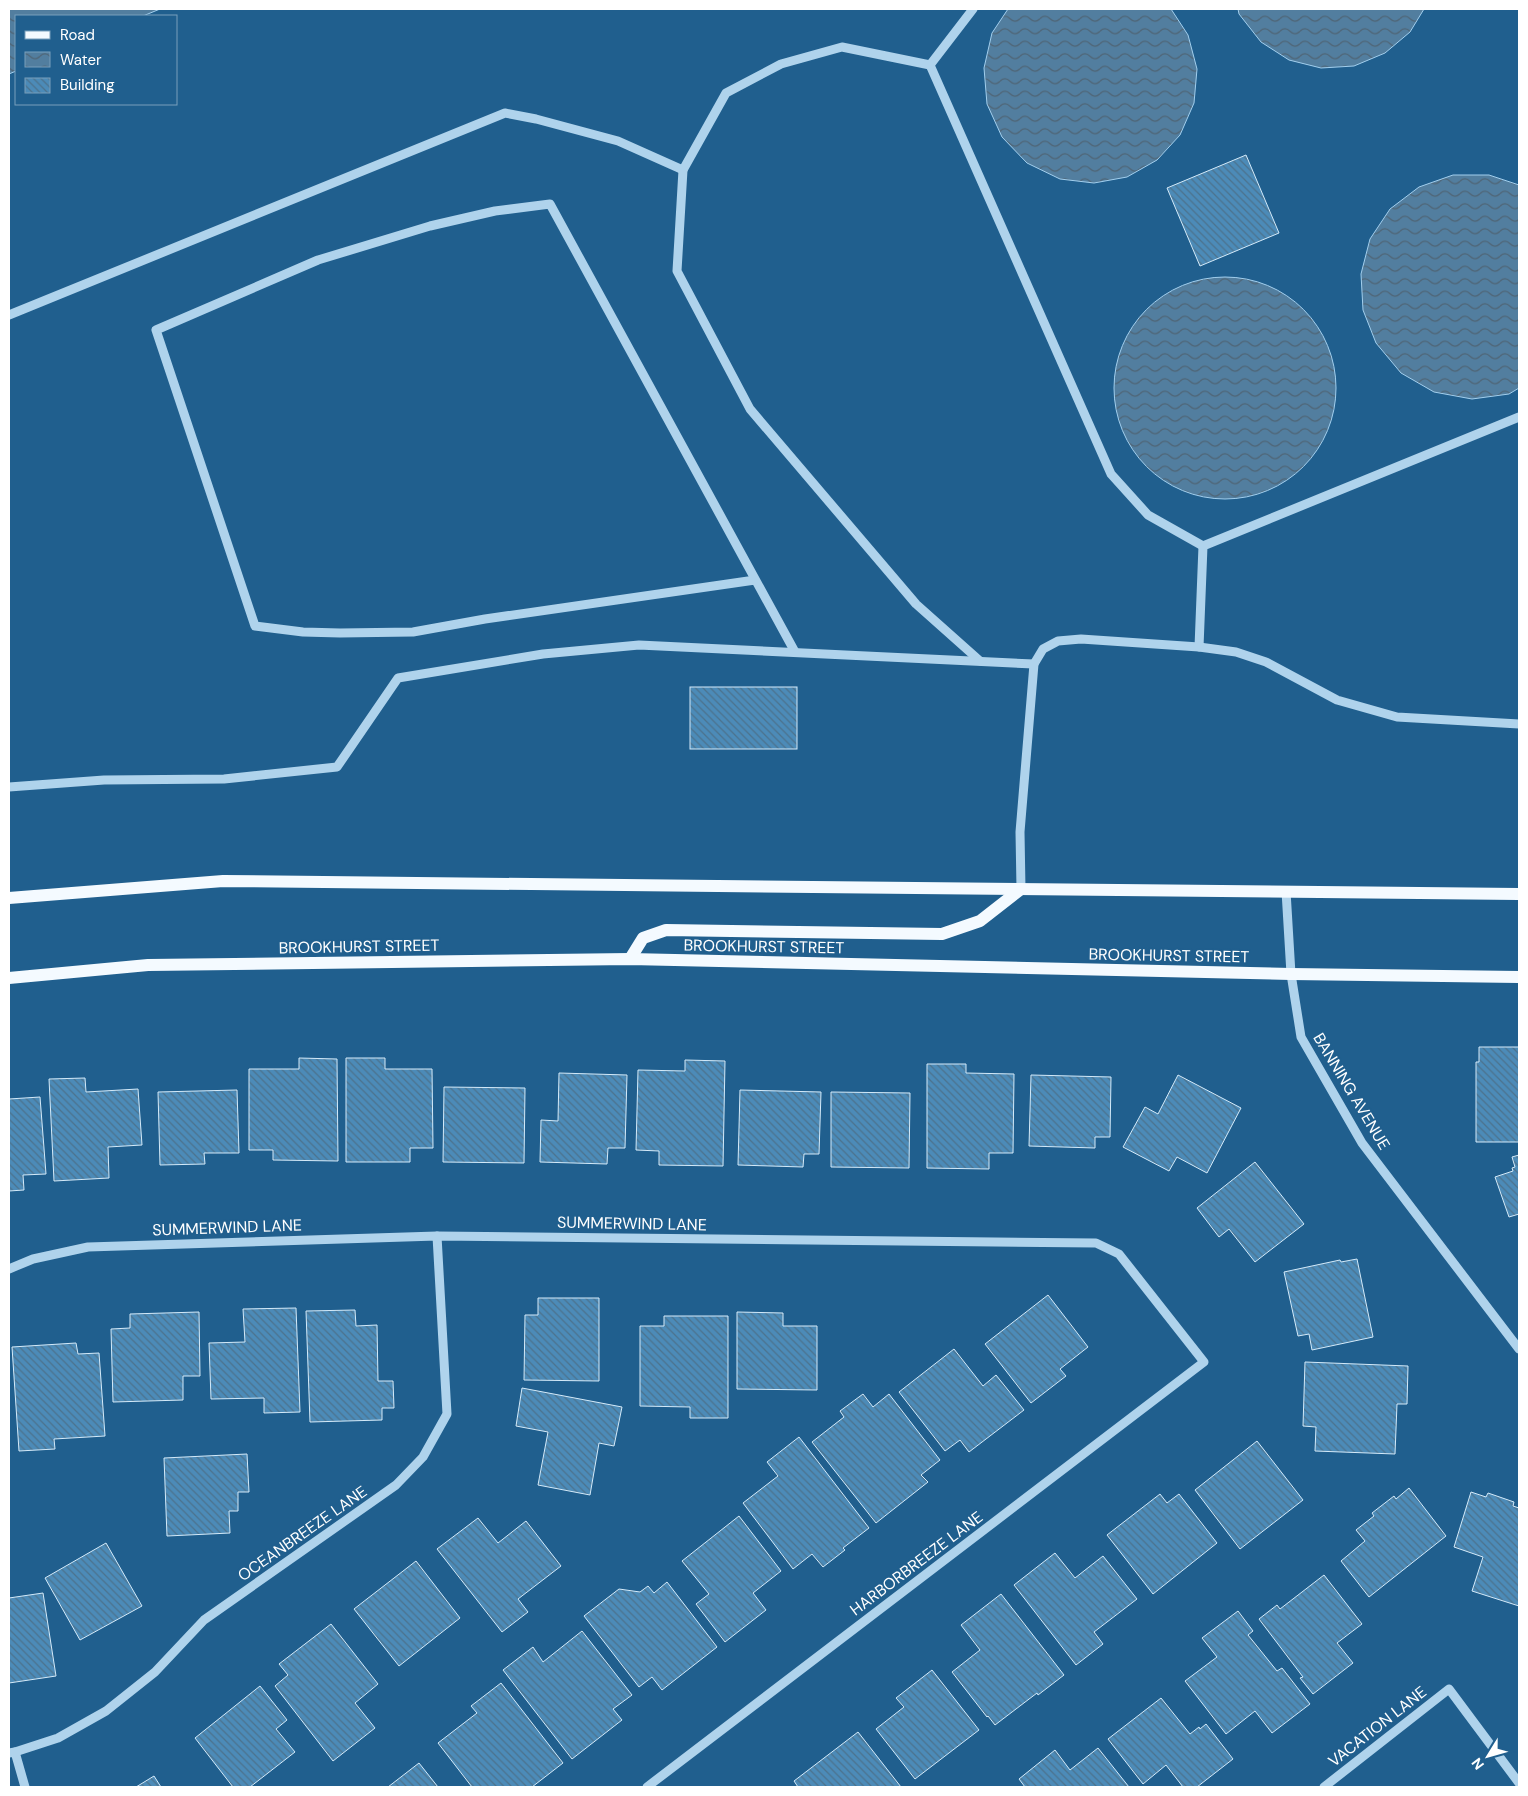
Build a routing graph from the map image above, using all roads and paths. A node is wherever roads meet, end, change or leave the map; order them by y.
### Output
1 (973, 9) edge
2 (930, 65) junction
3 (683, 170) junction
4 (9, 315) edge
5 (1519, 417) edge
6 (1203, 546) junction
7 (755, 580) junction
8 (1199, 647) junction
9 (795, 652) junction
10 (980, 661) junction
11 (1034, 664) junction
12 (1519, 724) edge
13 (9, 787) edge
14 (1021, 890) junction
15 (1286, 891) junction
16 (1519, 894) edge
17 (9, 898) edge
18 (630, 959) junction
19 (1291, 974) junction
20 (1519, 977) edge
21 (9, 978) edge
22 (437, 1236) junction
23 (9, 1269) edge
24 (1519, 1349) edge
25 (1204, 1362) joint
26 (12, 1752) edge
27 (1519, 1783) edge
28 (25, 1787) edge
29 (647, 1787) edge
30 (1324, 1787) edge

1 - 2 street
2 - 3 street
2 - 6 street
3 - 4 street
3 - 10 street
5 - 6 street
6 - 8 street
7 - 7 street
7 - 9 street
8 - 11 street
8 - 12 street
9 - 10 street
9 - 13 street
10 - 11 street
11 - 14 street
14 - 15 main road
14 - 17 main road
14 - 18 main road
15 - 16 main road
15 - 19 street, BANNING AVENUE
18 - 19 main road, BROOKHURST STREET
18 - 21 main road, BROOKHURST STREET
19 - 20 main road, BROOKHURST STREET
19 - 24 street, BANNING AVENUE
22 - 23 street, SUMMERWIND LANE
22 - 25 street, SUMMERWIND LANE
22 - 26 street, OCEANBREEZE LANE
25 - 29 street, HARBORBREEZE LANE
26 - 28 street
27 - 30 street, VACATION LANE

